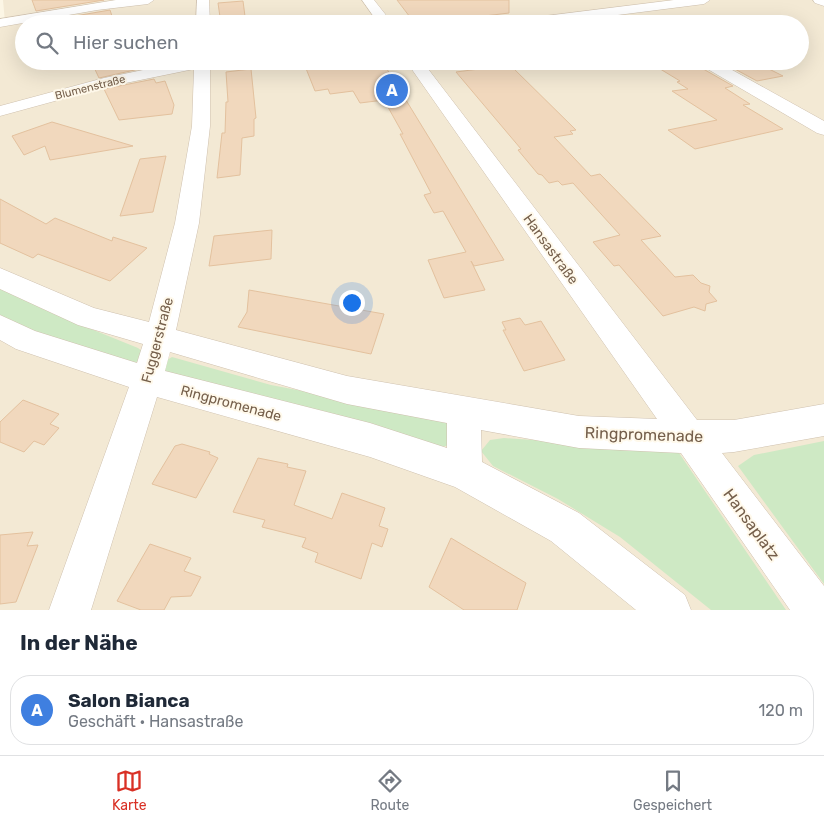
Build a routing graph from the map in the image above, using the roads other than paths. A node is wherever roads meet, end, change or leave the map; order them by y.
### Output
1 (148, 0) edge
2 (203, 0) edge
3 (368, 0) edge
4 (596, 0) edge
5 (704, 0) edge
6 (819, 0) edge
7 (824, 2) edge
8 (615, 11) junction
9 (47, 15) edge
10 (203, 15) edge
11 (379, 15) edge
12 (584, 15) edge
13 (622, 15) edge
14 (15, 20) edge
15 (0, 23) edge
16 (167, 70) edge
17 (204, 70) edge
18 (421, 70) edge
19 (720, 70) edge
20 (823, 110) edge
21 (0, 111) edge
22 (799, 115) junction
23 (824, 129) edge
24 (0, 278) edge
25 (0, 328) edge
26 (160, 336) junction
27 (147, 380) junction
28 (464, 411) junction
29 (824, 420) edge
30 (688, 437) junction
31 (464, 472) junction
32 (70, 610) edge
33 (670, 610) edge
34 (816, 610) edge

1 - 9 street
2 - 10 street
3 - 11 street
4 - 8 street
5 - 8 street
6 - 7 street
8 - 12 street
8 - 13 street
14 - 15 street
16 - 21 street, Blumenstraße
17 - 26 street, Fuggerstraße
18 - 30 street, Hansastraße
19 - 22 street
20 - 22 street
22 - 23 street
24 - 26 street, Ringpromenade
25 - 27 street, Ringpromenade
26 - 27 street, Fuggerstraße
26 - 28 street, Ringpromenade
27 - 31 street, Ringpromenade
27 - 32 street, Fuggerstraße
28 - 30 street, Ringpromenade
28 - 31 street
29 - 30 street, Ringpromenade
30 - 34 street, Hansaplatz
31 - 33 street, Ringpromenade

